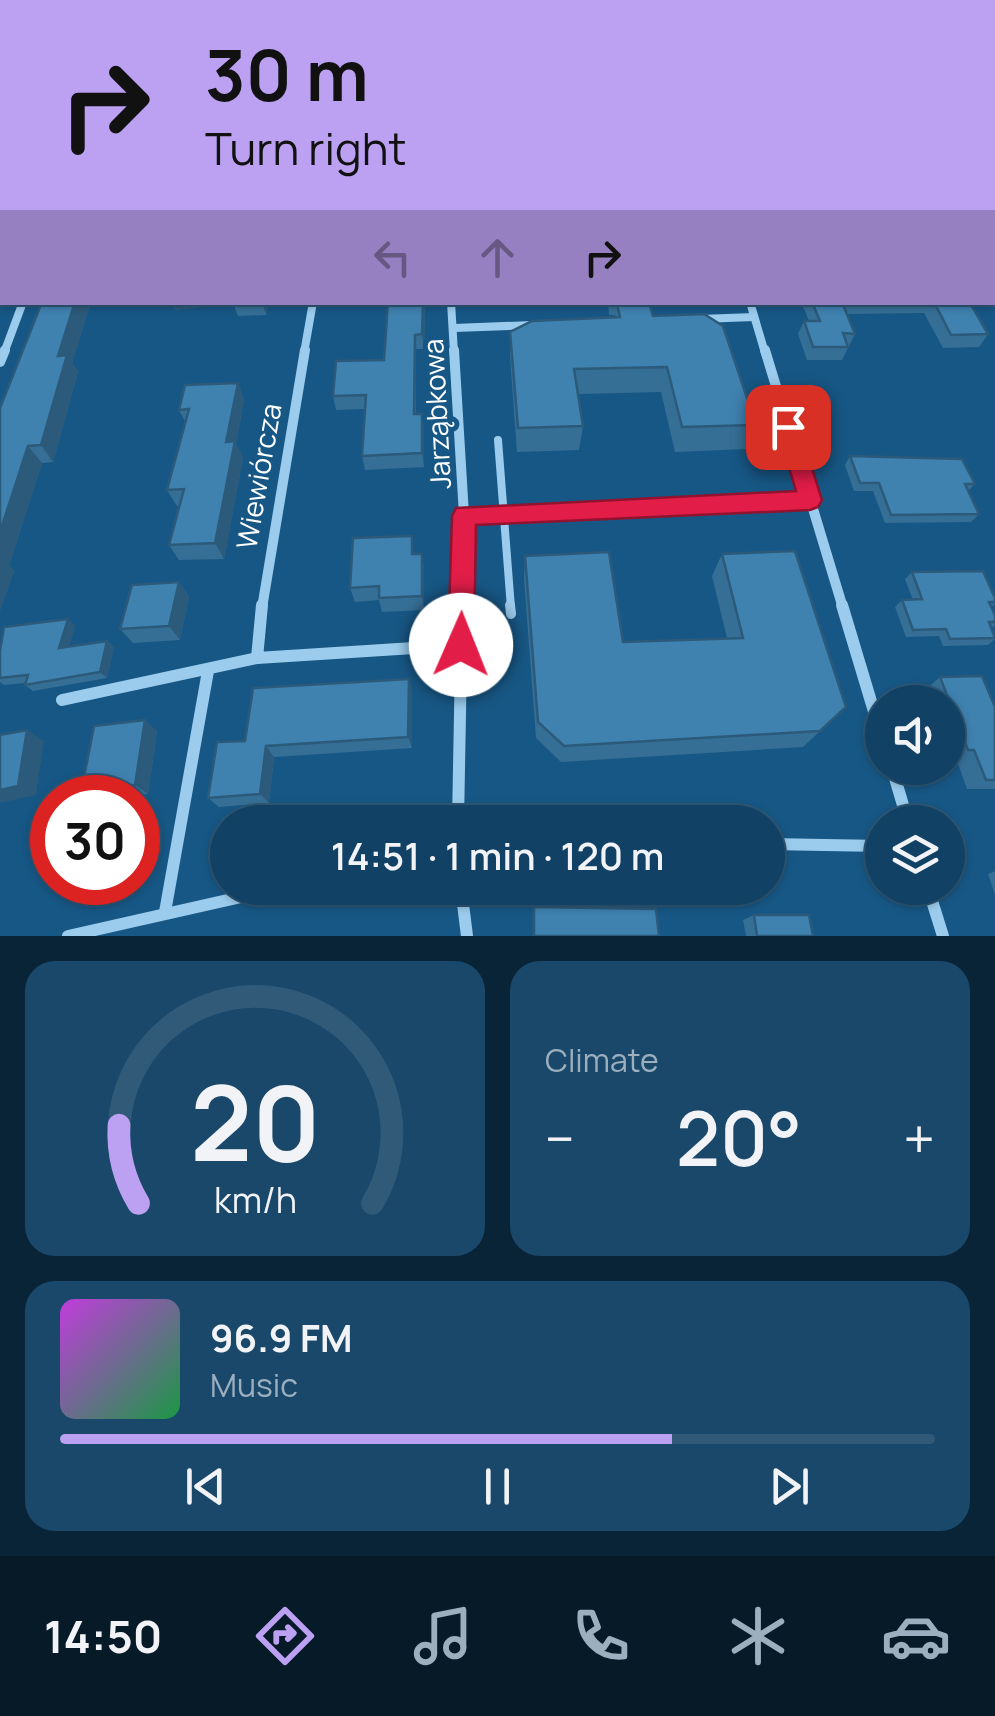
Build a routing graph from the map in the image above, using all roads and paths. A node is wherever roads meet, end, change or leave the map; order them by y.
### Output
1 (22, 305) edge
2 (312, 305) edge
3 (450, 305) edge
4 (751, 305) edge
5 (754, 317) junction
6 (679, 320) edge
7 (548, 325) edge
8 (454, 328) junction
9 (0, 362) edge
10 (498, 440) dead end
11 (810, 500) junction
12 (506, 514) junction
13 (464, 516) junction
14 (510, 614) dead end
15 (461, 645) junction
16 (257, 658) junction
17 (208, 671) junction
18 (866, 685) edge
19 (62, 700) dead end
20 (458, 805) edge
21 (785, 844) edge
22 (865, 846) edge
23 (210, 903) edge
24 (463, 905) edge
25 (933, 905) edge
26 (165, 912) junction
27 (68, 936) edge
28 (467, 936) edge
29 (943, 936) edge

1 - 9 street
2 - 16 street, Wiewiórcza
3 - 8 street, Jarząbkowa
4 - 5 street
5 - 6 street
5 - 11 street
7 - 8 street
8 - 13 street, Jarząbkowa
10 - 12 lane
11 - 12 lane
11 - 18 street
12 - 13 lane
12 - 14 lane
13 - 15 street, Jarząbkowa
15 - 16 street
15 - 20 street, Jarząbkowa
16 - 17 street
17 - 19 street
17 - 26 street
21 - 22 street
23 - 26 street
24 - 28 street
25 - 29 street
26 - 27 street

